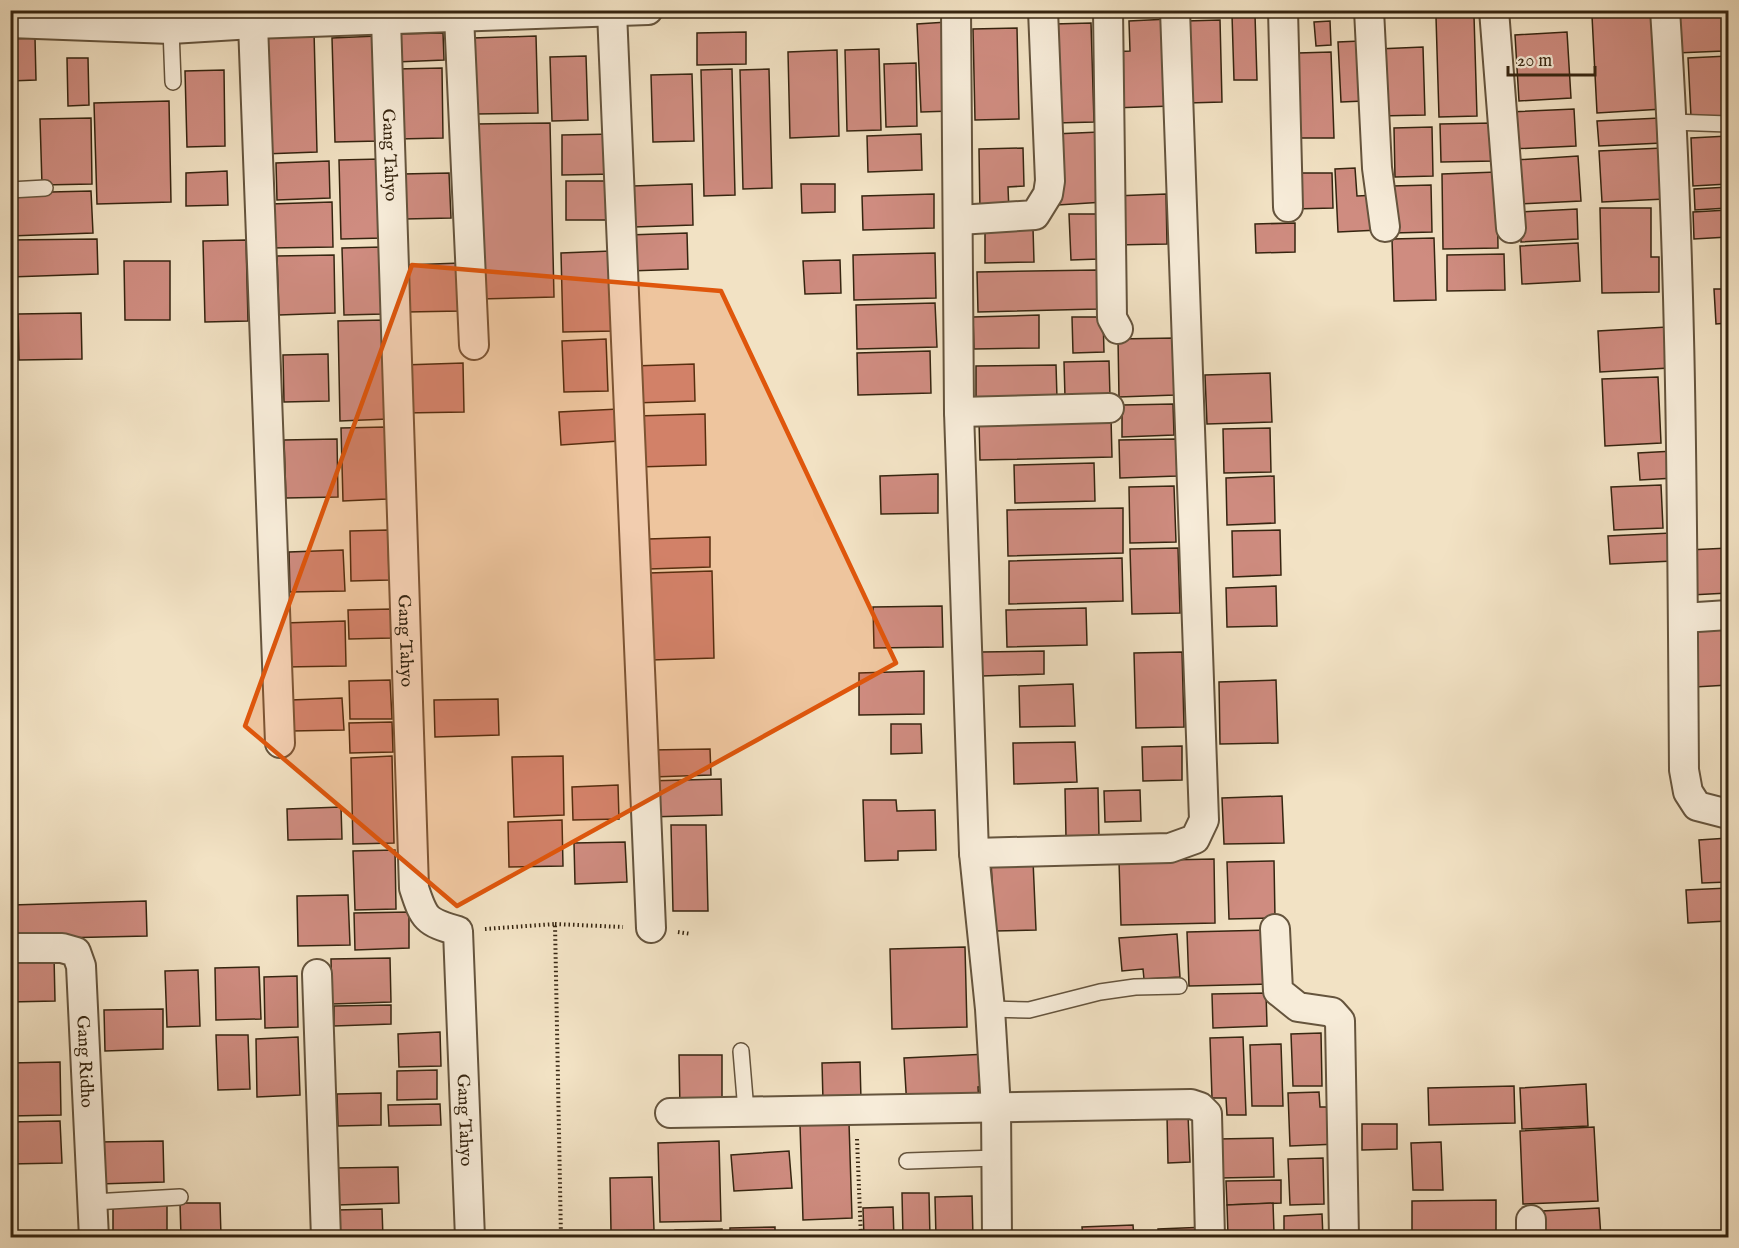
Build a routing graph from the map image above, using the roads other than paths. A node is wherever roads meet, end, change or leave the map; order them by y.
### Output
1 (648, 10) edge
2 (956, 10) edge
3 (1043, 10) edge
4 (1108, 10) edge
5 (1175, 10) edge
6 (1283, 10) edge
7 (1370, 10) edge
8 (1494, 10) edge
9 (1665, 10) edge
10 (558, 12) edge
11 (612, 12) junction
12 (425, 14) edge
13 (459, 16) junction
14 (386, 20) junction
15 (10, 23) edge
16 (253, 24) junction
17 (171, 29) junction
18 (173, 82) dead end
19 (1672, 122) junction
20 (1728, 124) edge
21 (45, 188) dead end
22 (10, 190) edge
23 (1287, 207) dead end
24 (959, 220) junction
25 (1385, 227) dead end
26 (1511, 228) dead end
27 (1118, 329) dead end
28 (474, 345) dead end
29 (1109, 408) dead end
30 (959, 412) junction
31 (1728, 615) edge
32 (1683, 618) junction
33 (280, 743) dead end
34 (1728, 814) edge
35 (974, 853) junction
36 (651, 928) road end
37 (1275, 929) dead end
38 (10, 948) edge
39 (317, 974) dead end
40 (1179, 986) dead end
41 (990, 1009) junction
42 (741, 1052) dead end
43 (996, 1108) junction
44 (746, 1111) junction
45 (670, 1113) dead end
46 (996, 1158) junction
47 (907, 1161) dead end
48 (180, 1197) dead end
49 (93, 1202) junction
50 (94, 1238) edge
51 (326, 1238) edge
52 (470, 1238) edge
53 (997, 1238) edge
54 (1210, 1238) edge
55 (1344, 1238) edge

1 - 11 street
2 - 24 street
3 - 24 street
4 - 27 street
5 - 35 street
6 - 23 street
7 - 25 street
8 - 26 street
9 - 19 street
10 - 11 street
10 - 13 street
11 - 36 street
12 - 13 street
12 - 14 street
13 - 28 street
14 - 16 street
14 - 52 street, Gang Tahyo
15 - 17 street
16 - 17 street
16 - 33 street
17 - 18 lane
19 - 20 lane
19 - 32 street
21 - 22 lane
24 - 30 street
29 - 30 street
30 - 35 street
31 - 32 street
32 - 34 street
35 - 41 street
37 - 55 street
38 - 49 street, Gang Ridho
39 - 51 street
40 - 41 lane
41 - 43 street
42 - 44 lane
43 - 44 street
43 - 46 street
43 - 54 street
44 - 45 street
46 - 47 lane
46 - 53 street
48 - 49 lane
49 - 50 street, Gang Ridho

